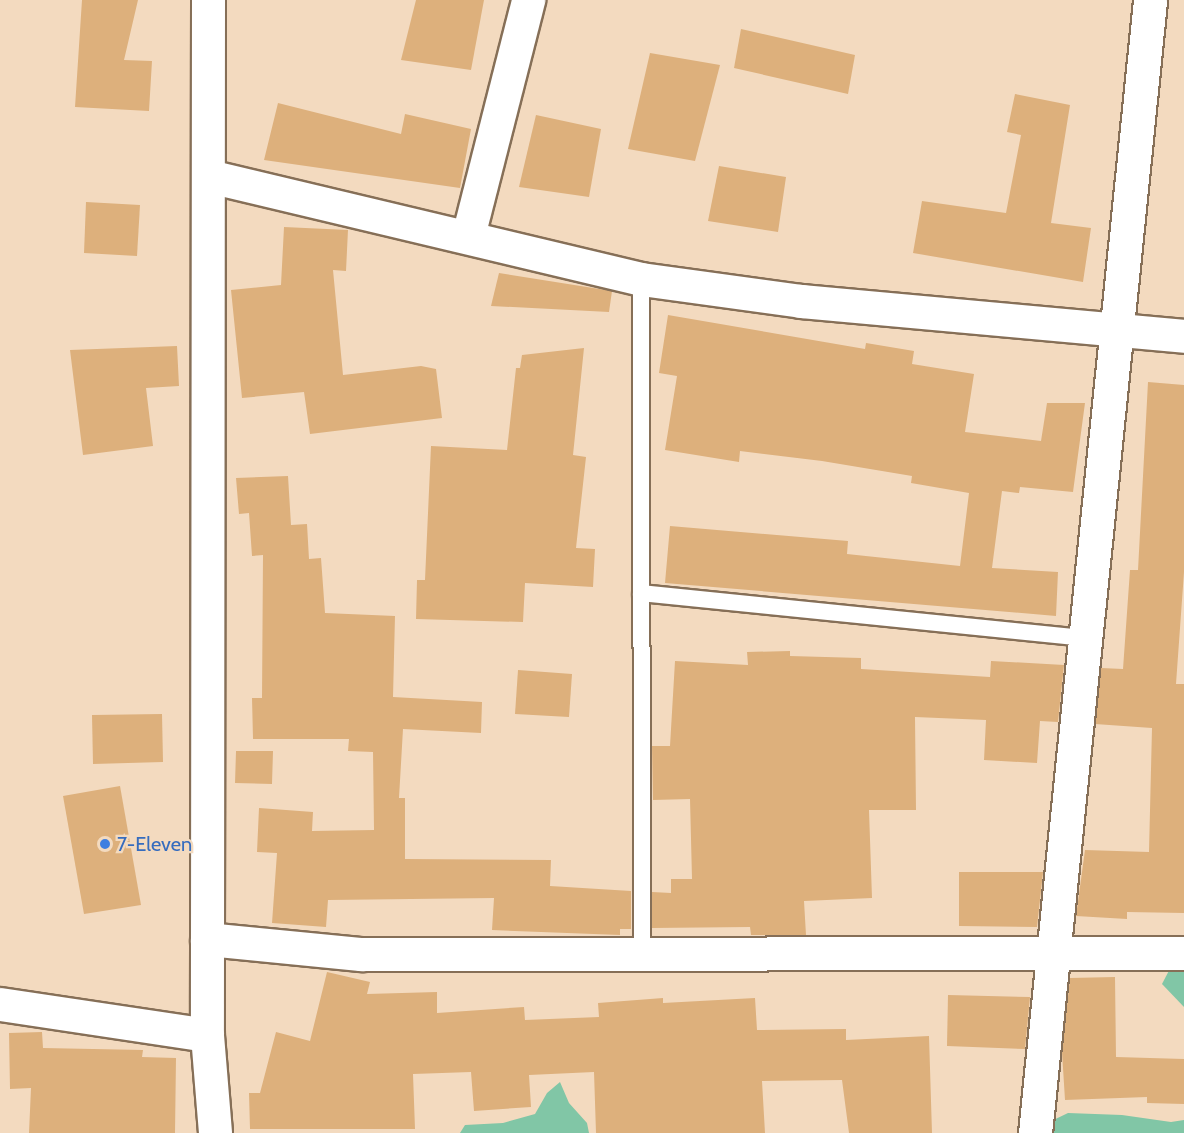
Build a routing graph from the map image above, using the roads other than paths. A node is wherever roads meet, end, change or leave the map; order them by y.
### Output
1 (208, 0) edge
2 (528, 0) edge
3 (1150, 0) edge
4 (208, 176) junction
5 (468, 236) junction
6 (641, 279) junction
7 (1119, 329) junction
8 (1184, 336) edge
9 (641, 593) junction
10 (1085, 638) junction
11 (207, 939) junction
12 (1184, 953) edge
13 (642, 955) junction
14 (1050, 956) junction
15 (0, 1004) edge
16 (207, 1035) junction
17 (215, 1133) edge
18 (1035, 1133) edge

1 - 4 street
2 - 5 street
3 - 7 street
4 - 5 street
4 - 11 street
5 - 6 street
6 - 7 street
6 - 9 lane
7 - 8 street
7 - 10 street
9 - 10 lane
9 - 13 lane
10 - 14 street
11 - 13 street
11 - 16 street
12 - 14 street
13 - 14 street
14 - 18 street
15 - 16 street
16 - 17 street

